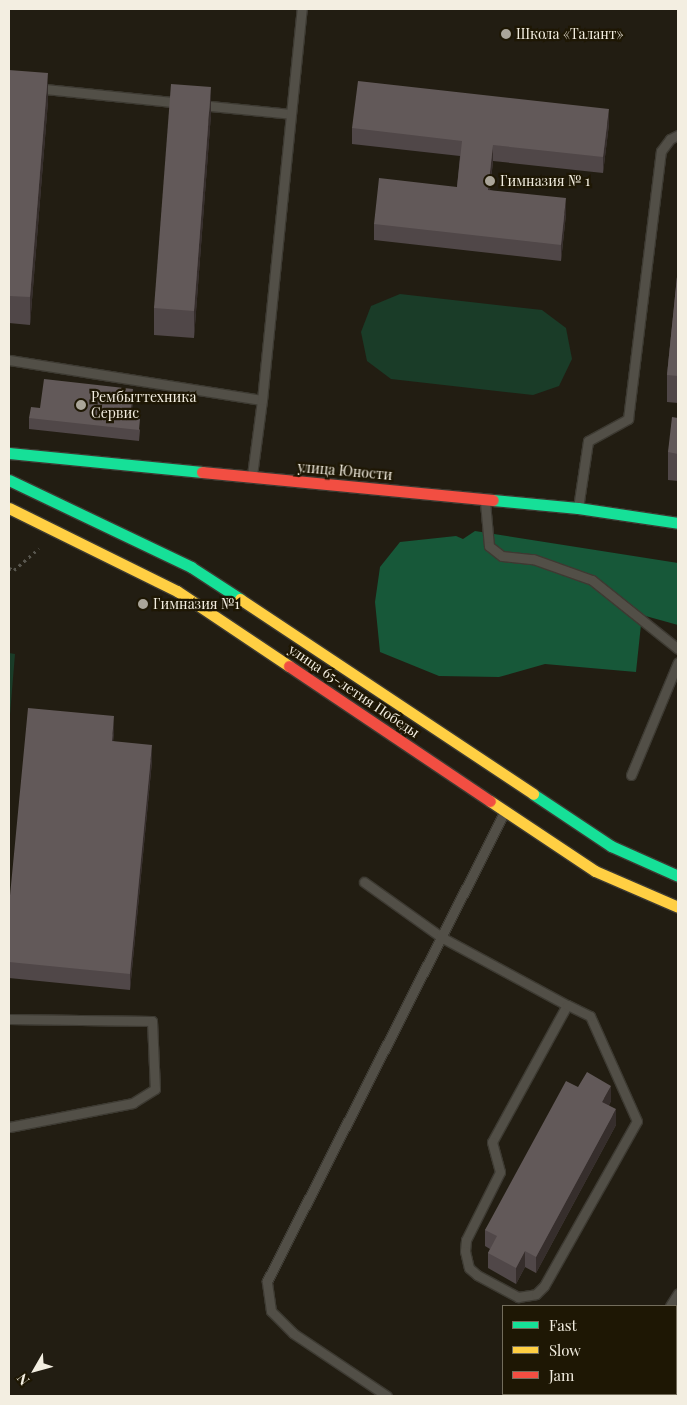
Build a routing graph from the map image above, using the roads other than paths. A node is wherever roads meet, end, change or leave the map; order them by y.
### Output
1 (302, 9) edge
2 (25, 87) edge
3 (291, 114) junction
4 (678, 135) edge
5 (9, 360) edge
6 (262, 400) junction
7 (9, 453) edge
8 (251, 478) junction
9 (9, 480) edge
10 (485, 499) junction
11 (9, 508) edge
12 (578, 508) junction
13 (678, 524) edge
14 (678, 649) edge
15 (678, 662) edge
16 (631, 775) dead end
17 (505, 810) junction
18 (678, 876) edge
19 (364, 882) dead end
20 (678, 907) edge
21 (441, 937) junction
22 (567, 1005) junction
23 (9, 1020) edge
24 (9, 1127) edge
25 (678, 1293) edge
26 (671, 1305) edge
27 (387, 1396) edge

1 - 3 lane
2 - 3 lane
3 - 6 lane
4 - 12 lane
5 - 6 lane
6 - 8 lane
7 - 8 main road, улица Юности
8 - 10 main road, улица Юности
9 - 18 main road, улица 65-летия Победы
10 - 12 main road, улица Юности
10 - 14 lane
11 - 17 main road, улица 65-летия Победы
12 - 13 main road, улица Юности
15 - 16 lane
17 - 20 main road, улица 65-летия Победы
17 - 21 lane
19 - 21 lane
21 - 22 lane
21 - 27 lane
22 - 22 lane
23 - 24 lane
25 - 26 lane

